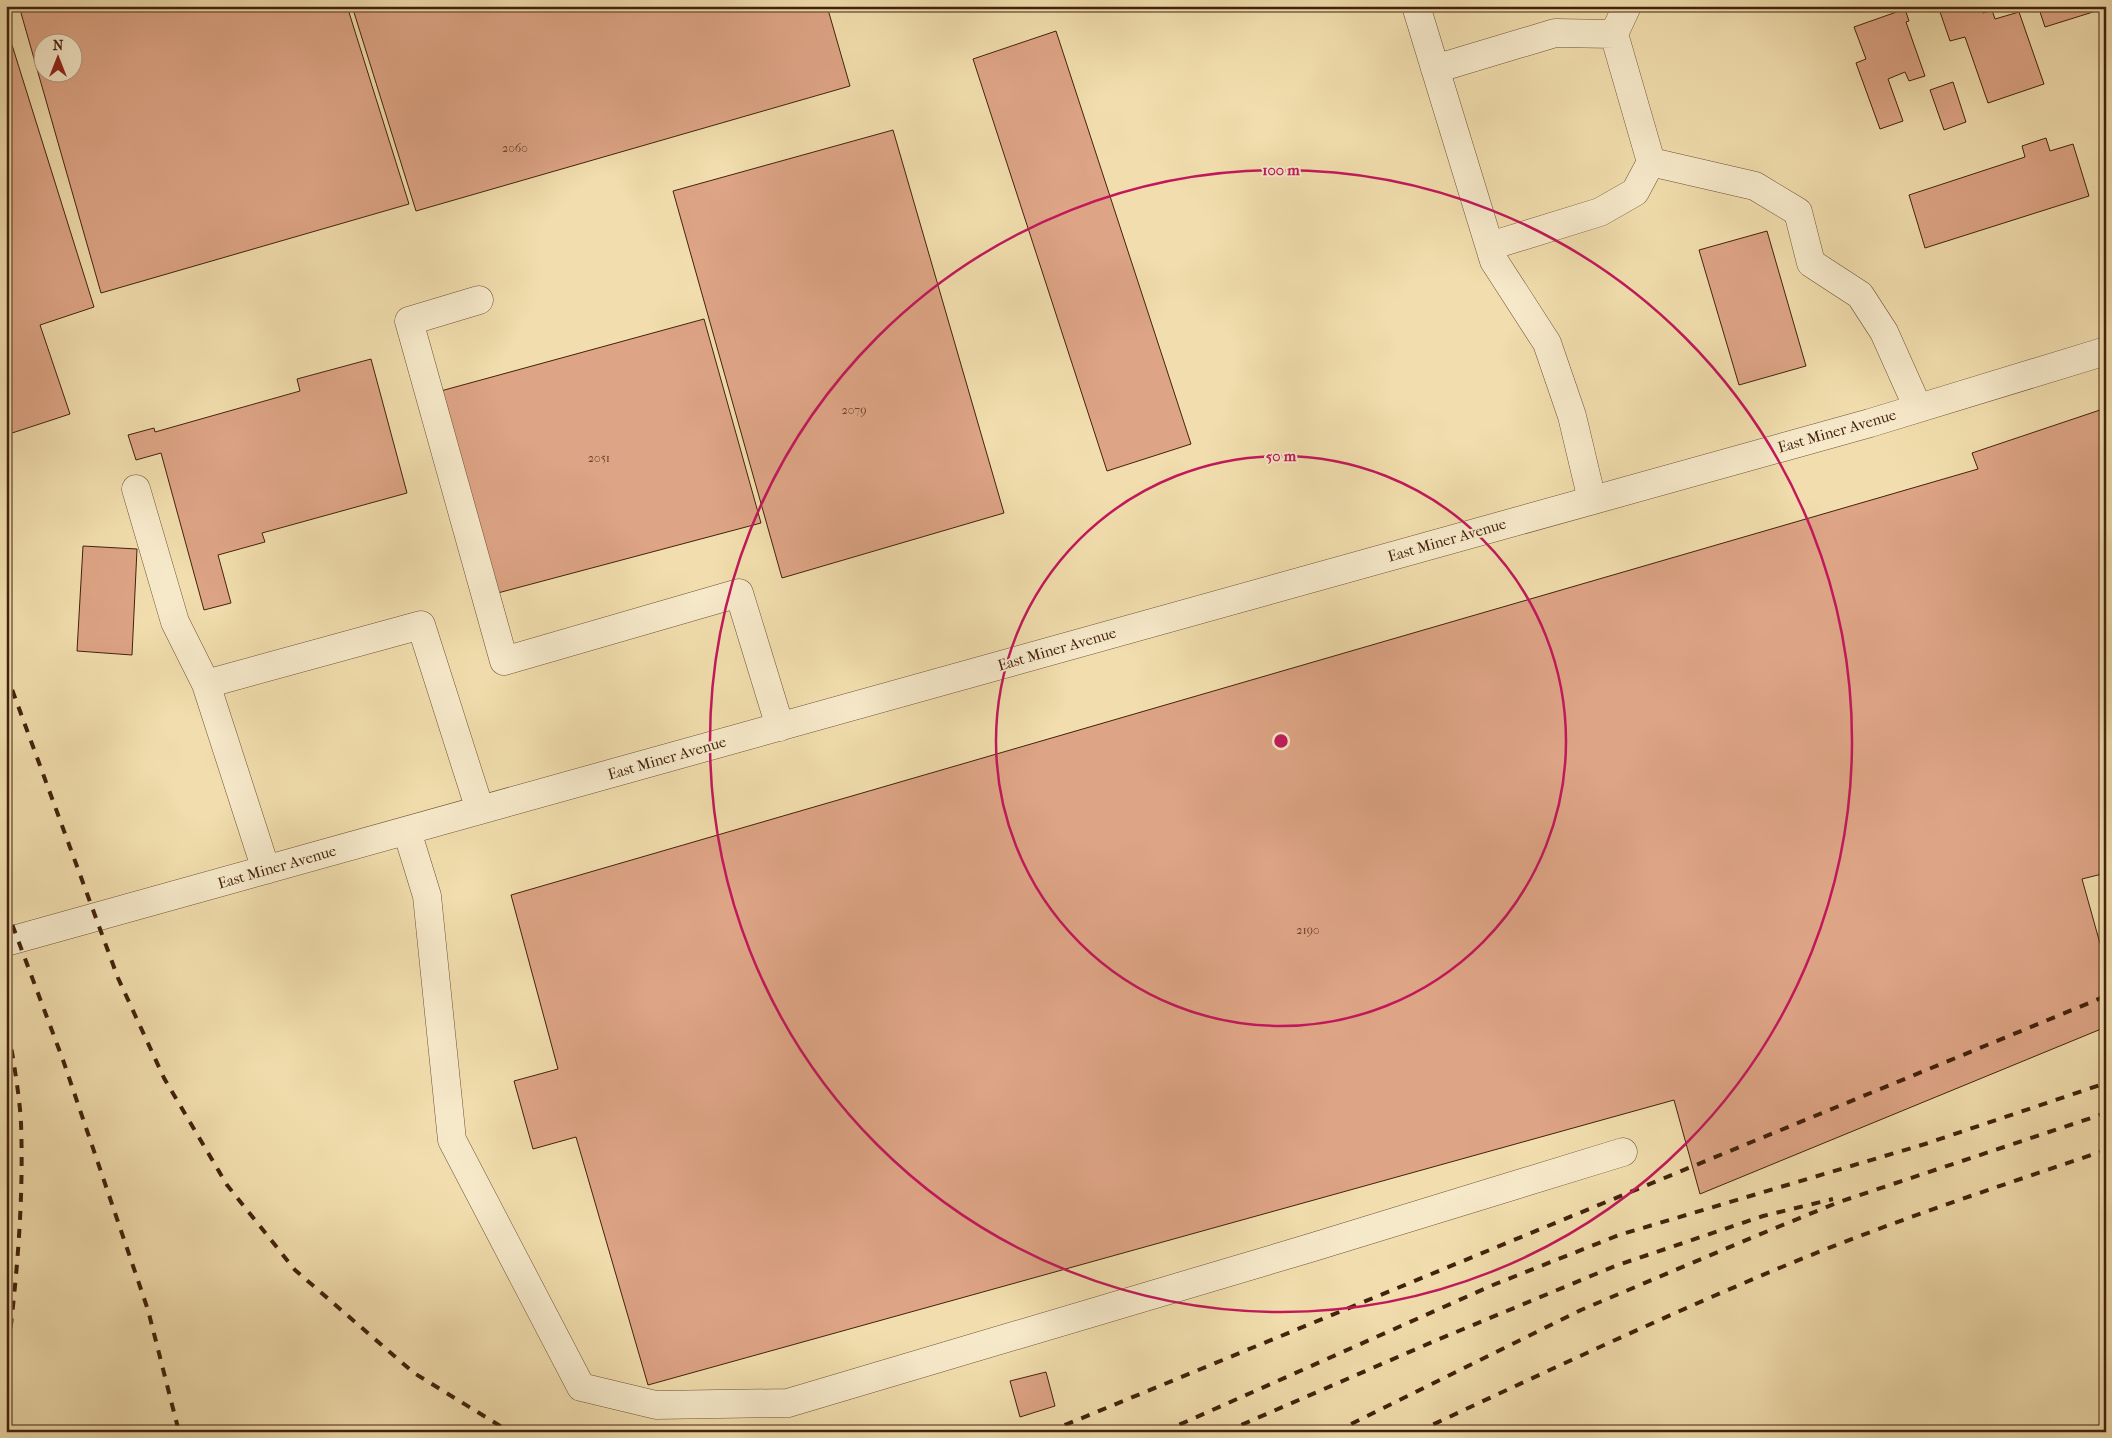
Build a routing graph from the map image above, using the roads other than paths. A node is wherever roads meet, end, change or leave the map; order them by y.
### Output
1 (1416, 6) edge
2 (1627, 6) edge
3 (1614, 34) junction
4 (1435, 69) junction
5 (1651, 162) junction
6 (1490, 246) junction
7 (479, 300) dead end
8 (2106, 351) edge
9 (1918, 408) junction
10 (136, 489) dead end
11 (1592, 500) junction
12 (206, 684) junction
13 (780, 727) junction
14 (480, 810) junction
15 (407, 831) junction
16 (266, 870) junction
17 (6, 942) edge
18 (1623, 1152) dead end

1 - 4 street
2 - 3 street
3 - 4 street
3 - 5 street
4 - 6 street
5 - 6 street
5 - 9 street
6 - 11 street
7 - 13 street
8 - 9 street, East Miner Avenue
9 - 11 street, East Miner Avenue
10 - 12 street
11 - 13 street, East Miner Avenue
12 - 14 street
12 - 16 street
13 - 14 street, East Miner Avenue
14 - 15 street, East Miner Avenue
15 - 16 street, East Miner Avenue
15 - 18 street
16 - 17 street, East Miner Avenue

